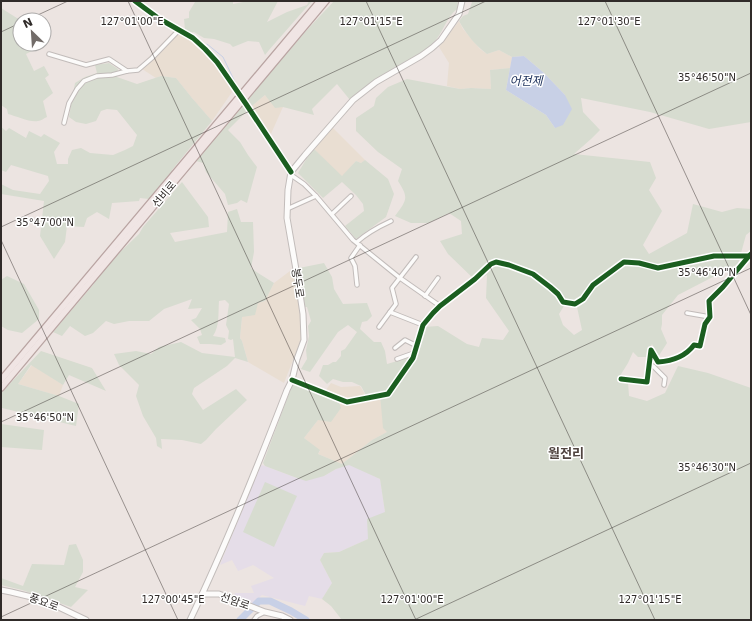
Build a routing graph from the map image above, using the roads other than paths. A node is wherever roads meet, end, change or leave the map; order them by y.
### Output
1 (135, 1) edge
2 (320, 1) edge
3 (326, 1) edge
4 (462, 1) edge
5 (179, 30) junction
6 (49, 54) dead end
7 (127, 71) junction
8 (238, 92) dead end
9 (246, 104) dead end
10 (64, 123) dead end
11 (291, 173) junction
12 (316, 196) junction
13 (351, 196) dead end
14 (287, 209) junction
15 (332, 214) junction
16 (391, 221) dead end
17 (358, 244) junction
18 (750, 255) edge
19 (416, 258) dead end
20 (400, 278) junction
21 (438, 278) dead end
22 (358, 285) dead end
23 (425, 296) junction
24 (440, 306) junction
25 (390, 312) junction
26 (687, 313) dead end
27 (710, 317) junction
28 (423, 326) junction
29 (379, 327) dead end
30 (417, 346) junction
31 (395, 348) dead end
32 (414, 353) junction
33 (397, 359) dead end
34 (649, 366) junction
35 (1, 380) edge
36 (292, 380) junction
37 (621, 380) dead end
38 (664, 385) dead end
39 (1, 388) edge
40 (1, 590) edge
41 (202, 594) junction
42 (264, 611) junction
43 (86, 620) edge
44 (190, 620) edge
45 (254, 620) edge
46 (290, 620) edge

1 - 5 main road
2 - 35 main road, 선비로
3 - 39 main road, 선비로
4 - 11 main road
5 - 7 street
5 - 8 main road
6 - 7 street
7 - 10 street
9 - 11 main road
11 - 12 street
11 - 14 main road, 봉두로
12 - 14 street
12 - 15 street
13 - 15 street
14 - 36 main road, 봉두로
15 - 17 street
16 - 17 street
17 - 20 street
17 - 22 street
18 - 24 street
18 - 27 street
19 - 20 street
20 - 23 street
20 - 25 street
21 - 23 street
23 - 24 street
24 - 28 street
25 - 28 street
25 - 29 street
26 - 27 street
27 - 34 street
28 - 30 street
30 - 31 street
30 - 32 street
32 - 33 street
32 - 36 street
34 - 37 street
34 - 38 street
36 - 41 main road, 봉두로
40 - 43 main road, 풍요로
41 - 42 main road, 선암로
41 - 44 main road, 봉두로
42 - 45 street
42 - 46 main road, 선암로

